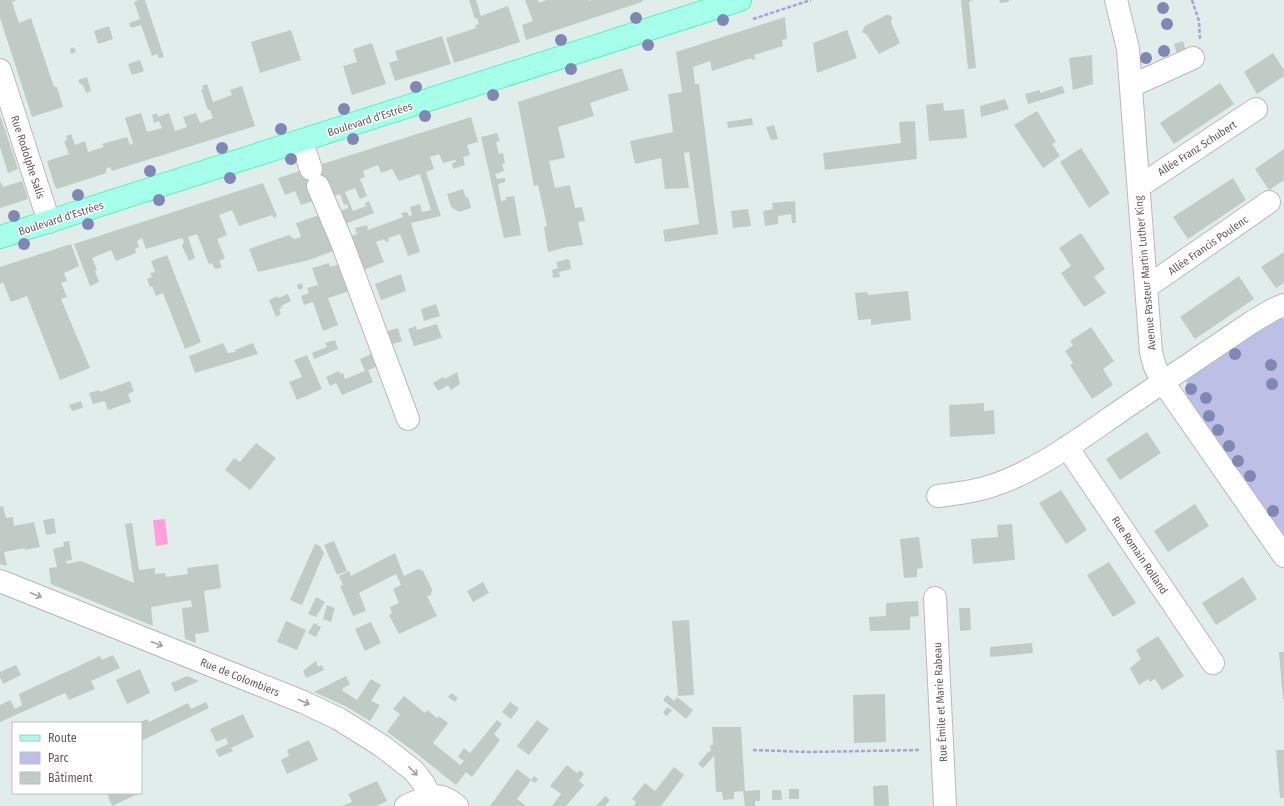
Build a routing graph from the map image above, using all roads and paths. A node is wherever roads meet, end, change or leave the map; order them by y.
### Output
1 (740, 0) edge
2 (1116, 0) edge
3 (1192, 0) edge
4 (1193, 58) joint
5 (0, 70) edge
6 (1131, 86) junction
7 (1256, 109) dead end
8 (301, 141) junction
9 (1138, 183) junction
10 (1269, 202) dead end
11 (49, 222) junction
12 (0, 237) edge
13 (1146, 284) junction
14 (1284, 304) edge
15 (1163, 382) junction
16 (408, 419) dead end
17 (1067, 447) junction
18 (938, 496) dead end
19 (1284, 556) edge
20 (0, 581) edge
21 (935, 598) dead end
22 (1213, 663) dead end
23 (753, 750) dead end
24 (943, 751) junction
25 (430, 796) junction
26 (406, 806) edge
27 (457, 806) edge
28 (946, 806) edge

1 - 8 main road, Boulevard d'Estrées
2 - 6 street, Avenue Pasteur Martin Luther King
3 - 4 path
4 - 6 street
5 - 11 street, Rue Rodolphe Salis
6 - 9 street, Avenue Pasteur Martin Luther King
7 - 9 street, Allée Franz Schubert
8 - 11 main road, Boulevard d'Estrées
8 - 16 street
9 - 13 street, Avenue Pasteur Martin Luther King
10 - 13 street, Allée Francis Poulenc
11 - 12 main road, Boulevard d'Estrées
13 - 15 street, Avenue Pasteur Martin Luther King
14 - 15 street
15 - 17 street
15 - 19 street, Avenue Pasteur Martin Luther King
17 - 18 street
17 - 22 street, Rue Romain Rolland
20 -> 25 street, Rue de Colombiers
21 - 24 street, Rue Émile et Marie Rabeau
23 - 24 path
24 - 28 street, Rue Émile et Marie Rabeau
25 - 26 street
25 - 27 street

